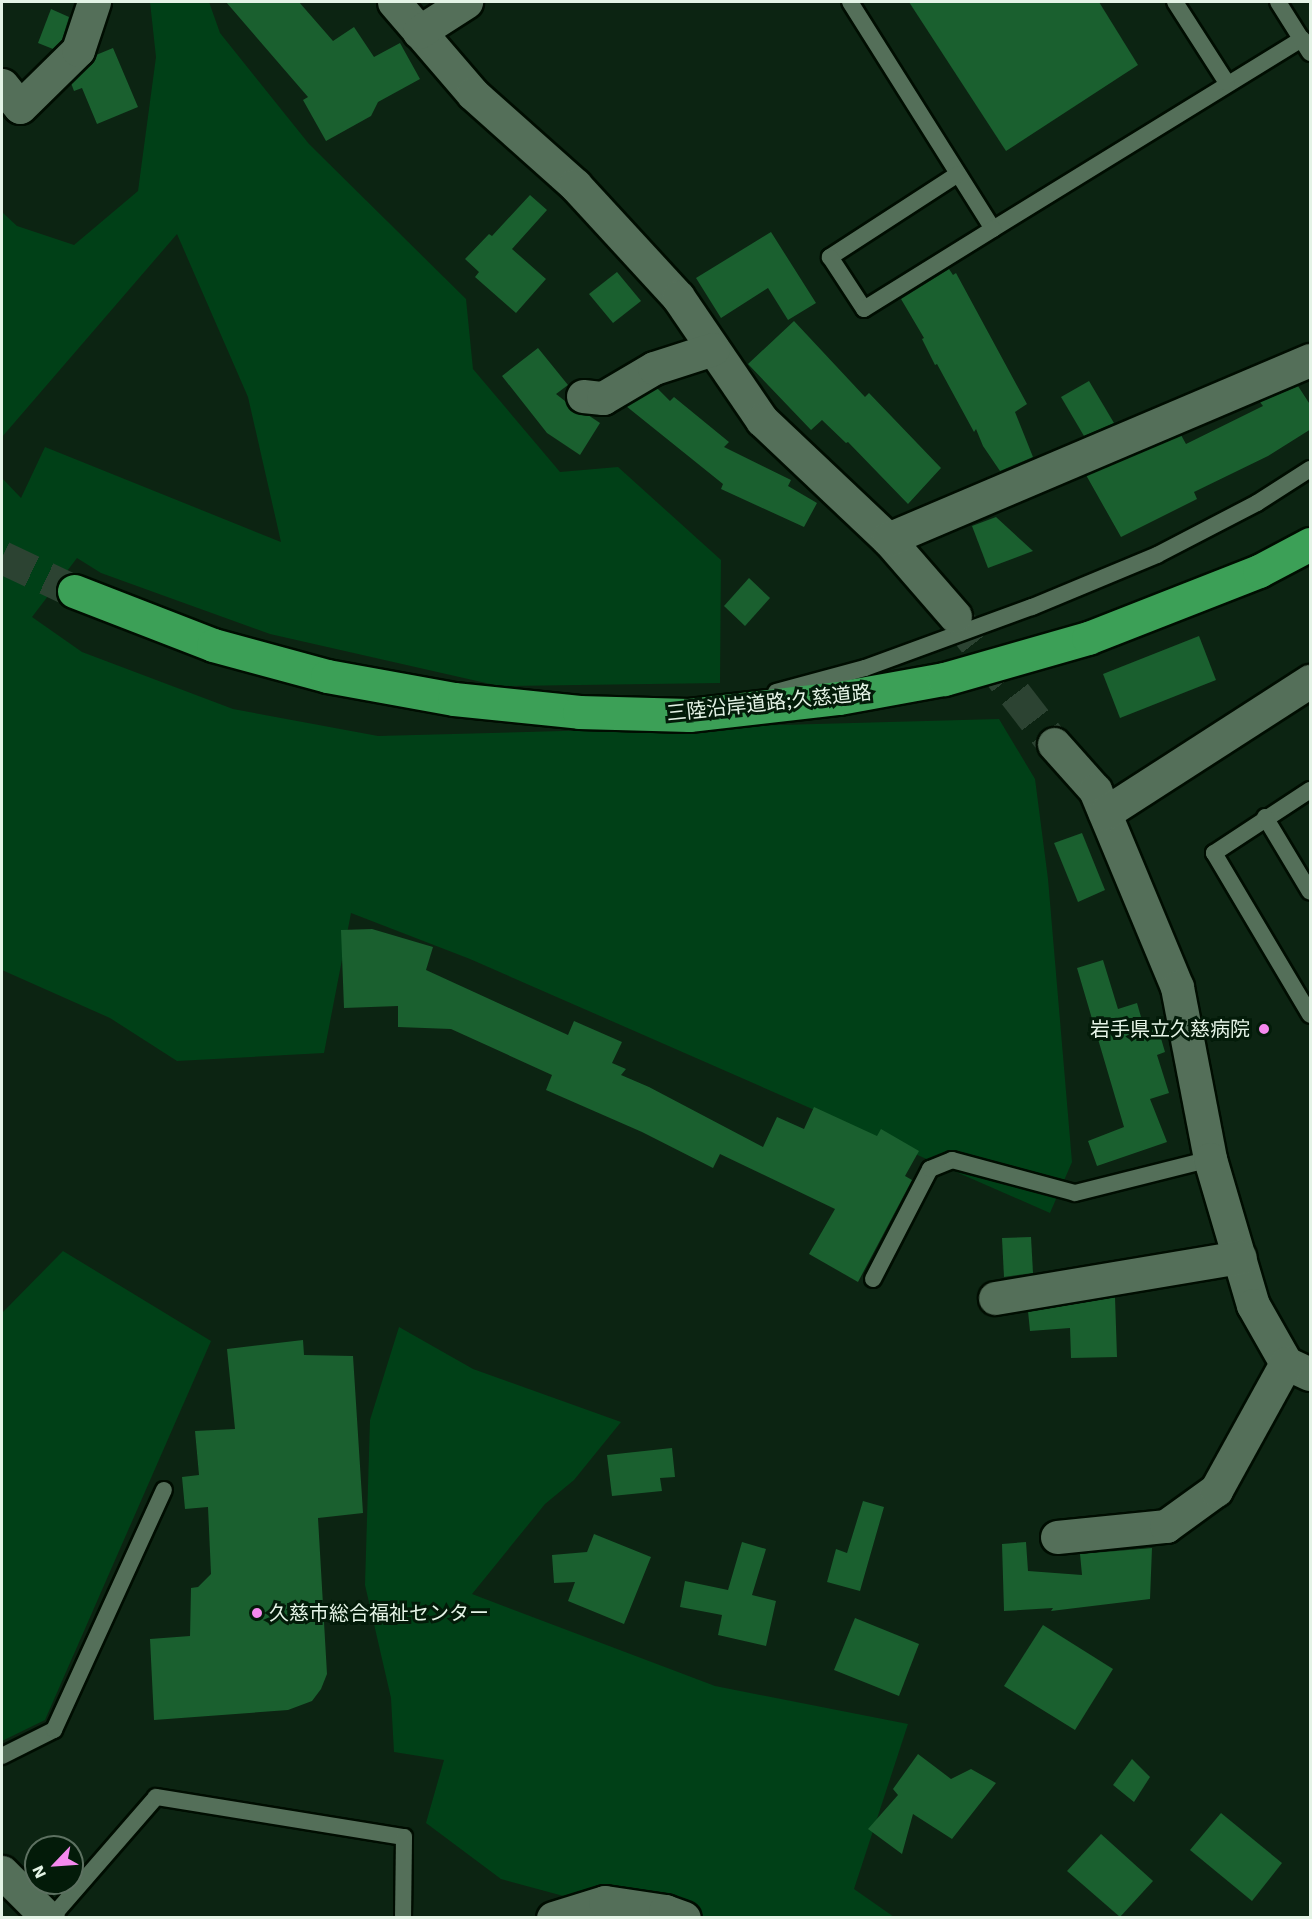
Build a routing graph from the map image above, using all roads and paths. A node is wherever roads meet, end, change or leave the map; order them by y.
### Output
1 (94, 2) edge
2 (394, 2) edge
3 (466, 2) edge
4 (850, 2) edge
5 (1175, 2) edge
6 (1278, 2) edge
7 (419, 32) junction
8 (1306, 46) edge
9 (1227, 83) junction
10 (2, 85) edge
11 (958, 174) junction
12 (993, 229) junction
13 (713, 350) junction
14 (1311, 360) edge
15 (583, 396) dead end
16 (1311, 469) edge
17 (888, 539) junction
18 (1311, 544) edge
19 (74, 591) tunnel mouth
20 (955, 616) tunnel mouth
21 (1311, 681) edge
22 (689, 715) junction
23 (1054, 744) tunnel mouth
24 (1311, 790) edge
25 (1105, 813) junction
26 (1265, 817) junction
27 (1311, 892) edge
28 (1311, 1015) edge
29 (1210, 1159) junction
30 (1240, 1257) junction
31 (873, 1279) dead end
32 (995, 1298) dead end
33 (1298, 1369) edge
34 (164, 1490) dead end
35 (1057, 1538) dead end
36 (2, 1756) edge
37 (2, 1872) edge
38 (50, 1917) edge
39 (403, 1917) edge
40 (552, 1917) edge
41 (684, 1917) edge

1 - 10 street
2 - 7 street
3 - 7 street
4 - 11 lane
5 - 9 lane
6 - 8 lane
7 - 13 street
8 - 9 lane
9 - 12 lane
11 - 12 lane
11 - 12 lane
13 - 15 street
13 - 17 street
14 - 17 street
16 - 22 lane
17 - 20 street
18 - 22 highway, 三陸沿岸道路;久慈道路
19 - 22 highway, 三陸沿岸道路;久慈道路
21 - 25 street
23 - 25 street
24 - 26 lane
25 - 29 street
26 - 27 lane
26 - 28 lane
29 - 30 street
29 - 31 lane
30 - 32 street
30 - 33 street
33 - 35 street
34 - 36 lane
37 - 38 street
38 - 39 lane
40 - 41 street

